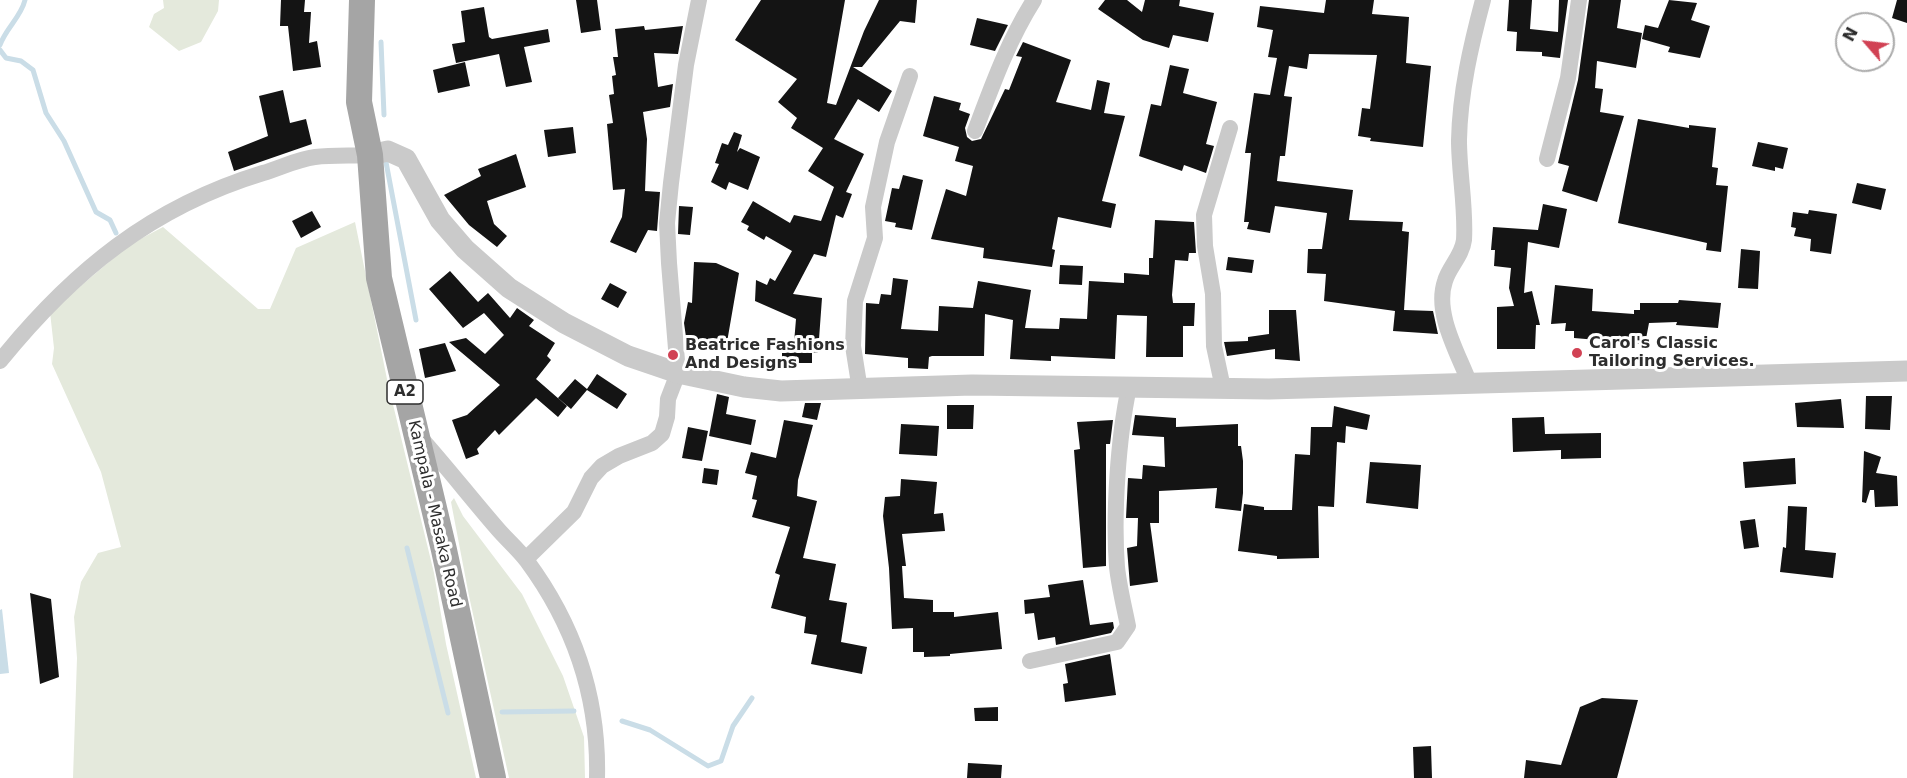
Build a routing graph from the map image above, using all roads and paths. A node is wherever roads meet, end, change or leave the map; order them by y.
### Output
1 (362, 0) edge
2 (699, 0) edge
3 (1034, 0) edge
4 (1483, 0) edge
5 (1579, 0) edge
6 (910, 76) dead end
7 (1230, 128) dead end
8 (975, 131) dead end
9 (370, 155) junction
10 (1547, 159) dead end
11 (0, 361) edge
12 (1907, 370) edge
13 (678, 373) junction
14 (1469, 382) junction
15 (1129, 387) junction
16 (1223, 388) junction
17 (860, 390) junction
18 (415, 432) junction
19 (526, 559) junction
20 (1030, 661) dead end
21 (492, 778) edge
22 (597, 778) edge

1 - 9 main road, Kampala - Masaka Road / A2
2 - 13 street
3 - 8 street
4 - 14 street
5 - 10 street
6 - 17 street
7 - 16 street
9 - 11 street
9 - 13 street
9 - 18 main road, Kampala - Masaka Road / A2
12 - 14 street
13 - 17 street
13 - 19 street
14 - 16 street
15 - 16 street
15 - 17 street
15 - 20 street
18 - 19 street
18 - 21 main road, Kampala - Masaka Road / A2
19 - 22 street

